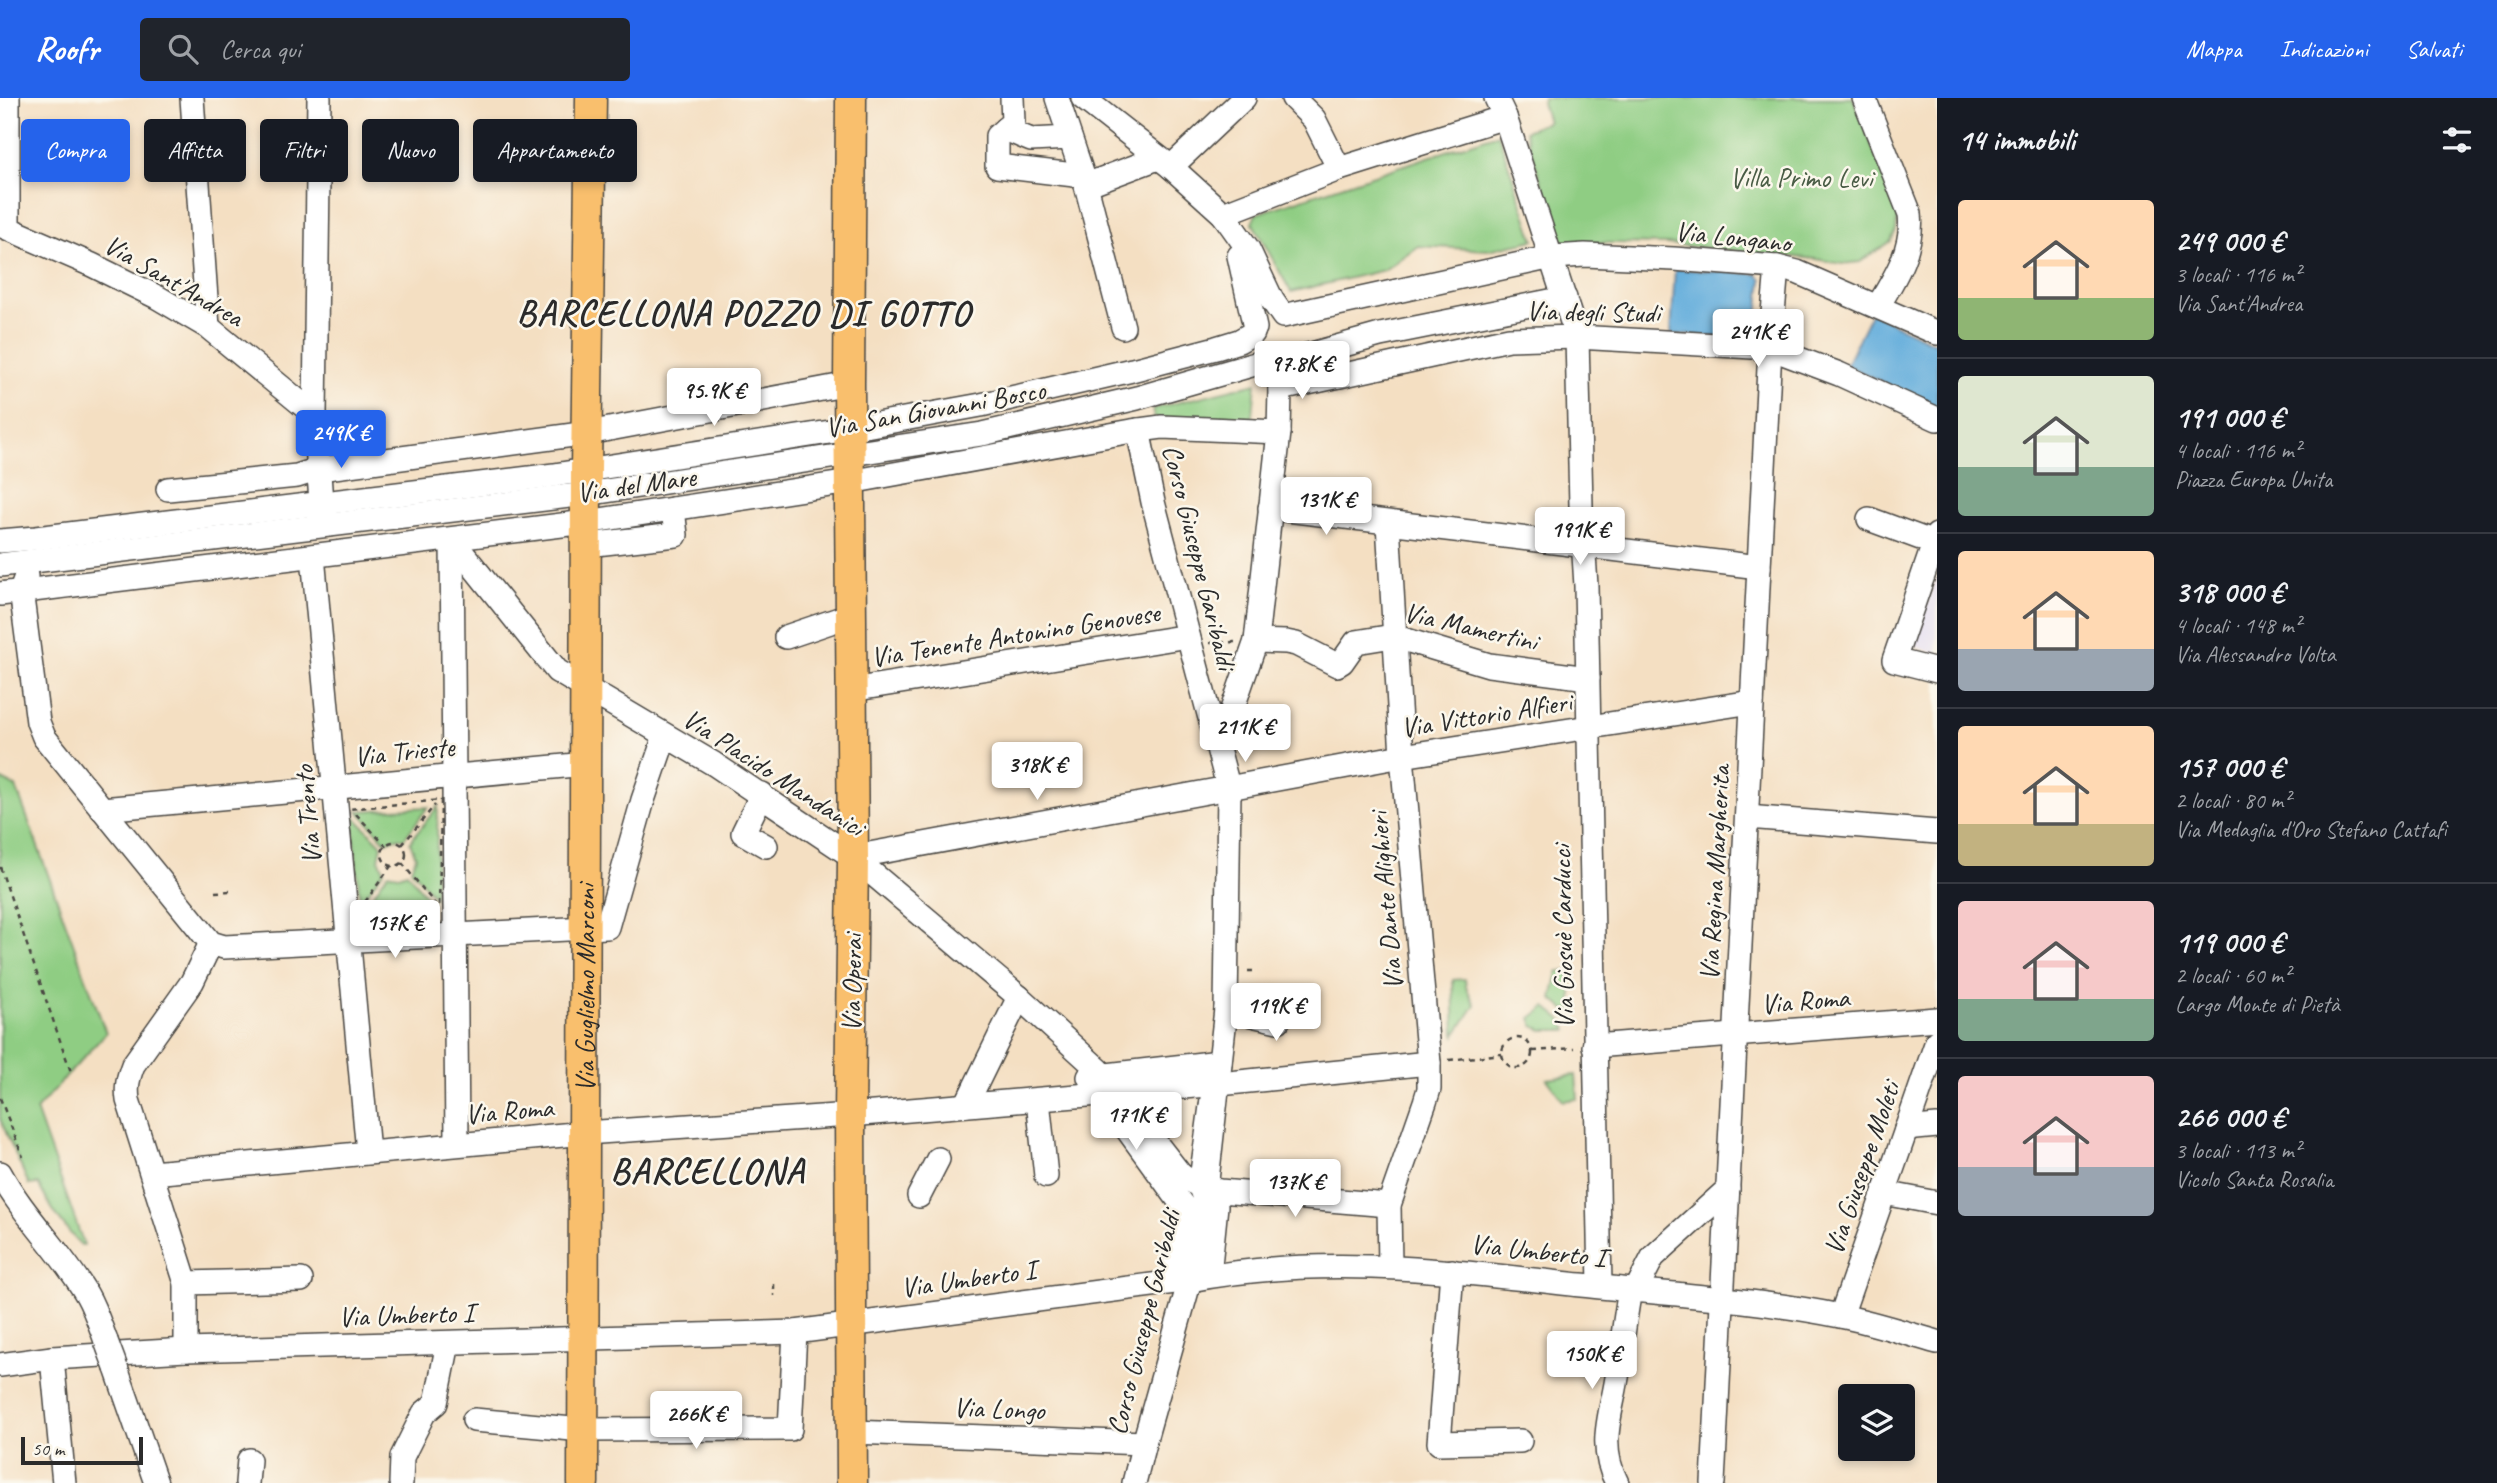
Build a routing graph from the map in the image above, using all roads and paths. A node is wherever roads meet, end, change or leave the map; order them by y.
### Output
1 (8, 98) edge
2 (192, 98) edge
3 (319, 98) edge
4 (591, 98) edge
5 (851, 98) edge
6 (1012, 98) edge
7 (1057, 98) edge
8 (1083, 98) edge
9 (1293, 98) edge
10 (1864, 98) edge
11 (1241, 99) edge
12 (1500, 108) edge
13 (1005, 129) junction
14 (1070, 138) junction
15 (1165, 163) junction
16 (1339, 169) junction
17 (1085, 181) junction
18 (1227, 220) junction
19 (4, 226) edge
20 (1552, 257) junction
21 (1777, 267) junction
22 (1565, 298) junction
23 (1878, 306) junction
24 (1283, 316) junction
25 (208, 327) junction
26 (1123, 327) dead end
27 (1254, 330) junction
28 (1937, 333) edge
29 (1577, 337) junction
30 (1770, 348) junction
31 (1295, 359) junction
32 (1262, 362) junction
33 (849, 384) junction
34 (1280, 389) junction
35 (315, 415) junction
36 (1937, 419) edge
37 (1138, 430) junction
38 (1279, 432) junction
39 (588, 433) junction
40 (850, 456) junction
41 (319, 469) junction
42 (168, 489) dead end
43 (322, 503) junction
44 (1270, 508) junction
45 (590, 516) junction
46 (1869, 519) dead end
47 (1388, 523) junction
48 (323, 527) junction
49 (36, 538) junction
50 (1936, 539) edge
51 (452, 540) junction
52 (0, 541) edge
53 (1584, 545) junction
54 (313, 556) junction
55 (30, 563) junction
56 (0, 565) edge
57 (1759, 567) junction
58 (10, 592) edge
59 (851, 615) junction
60 (1393, 636) junction
61 (786, 637) dead end
62 (1189, 640) junction
63 (1256, 641) junction
64 (1937, 671) edge
65 (1588, 678) junction
66 (586, 689) junction
67 (851, 690) junction
68 (1752, 702) junction
69 (1588, 728) junction
70 (665, 736) junction
71 (1219, 747) junction
72 (1402, 756) junction
73 (586, 764) junction
74 (452, 776) junction
75 (335, 788) junction
76 (1229, 790) junction
77 (762, 794) junction
78 (441, 800) junction
79 (102, 809) junction
80 (348, 809) junction
81 (1747, 817) junction
82 (1937, 832) edge
83 (402, 845) junction
84 (386, 846) junction
85 (766, 846) dead end
86 (853, 857) junction
87 (402, 863) junction
88 (391, 866) junction
89 (0, 867) edge
90 (231, 891) dead end
91 (215, 892) dead end
92 (439, 909) junction
93 (358, 915) junction
94 (586, 928) junction
95 (455, 934) junction
96 (349, 940) junction
97 (211, 943) junction
98 (1248, 971) dead end
99 (1254, 971) dead end
100 (1286, 996) dead end
101 (1019, 997) junction
102 (1226, 1009) junction
103 (1937, 1019) edge
104 (1736, 1035) junction
105 (1937, 1041) edge
106 (1594, 1046) junction
107 (1533, 1051) junction
108 (1502, 1054) junction
109 (1429, 1063) junction
110 (71, 1072) dead end
111 (1217, 1084) junction
112 (1108, 1087) junction
113 (0, 1098) edge
114 (1038, 1100) junction
115 (966, 1105) junction
116 (850, 1115) junction
117 (1937, 1126) edge
118 (1906, 1129) junction
119 (586, 1133) junction
120 (457, 1144) junction
121 (368, 1152) junction
122 (23, 1157) dead end
123 (938, 1159) dead end
124 (0, 1173) edge
125 (152, 1173) junction
126 (1046, 1176) dead end
127 (1728, 1189) junction
128 (1203, 1191) junction
129 (1884, 1194) junction
130 (919, 1196) dead end
131 (1937, 1203) edge
132 (1389, 1205) junction
133 (1390, 1267) junction
134 (1452, 1271) junction
135 (1191, 1278) junction
136 (301, 1280) dead end
137 (186, 1283) junction
138 (774, 1284) dead end
139 (1600, 1286) junction
140 (1633, 1290) junction
141 (774, 1296) dead end
142 (1722, 1300) junction
143 (1841, 1316) junction
144 (851, 1326) junction
145 (795, 1332) junction
146 (584, 1337) junction
147 (1937, 1342) edge
148 (448, 1343) junction
149 (186, 1350) junction
150 (52, 1358) junction
151 (0, 1365) edge
152 (474, 1420) dead end
153 (583, 1430) junction
154 (852, 1432) junction
155 (1520, 1441) dead end
156 (1144, 1443) junction
157 (64, 1483) edge
158 (156, 1483) edge
159 (401, 1483) edge
160 (583, 1483) edge
161 (852, 1483) edge
162 (1135, 1483) edge
163 (1616, 1483) edge
164 (1713, 1483) edge

1 - 19 street
2 - 25 street
3 - 35 street
4 - 39 main road, Via Guglielmo Marconi
5 - 33 main road, Via Operai
6 - 13 street
7 - 14 street
8 - 15 street
9 - 16 street
10 - 23 street
11 - 15 street
12 - 16 street
12 - 20 street
13 - 14 street
13 - 17 street
14 - 17 street
15 - 17 street
15 - 18 street
16 - 18 street
17 - 26 street
18 - 24 street
18 - 27 street
19 - 25 street, Via Sant'Andrea
20 - 21 street, Via Longano
20 - 22 street
20 - 24 street
21 - 23 street, Via Longano
21 - 30 street, Via Regina Margherita
22 - 29 street
22 - 31 street
23 - 28 street, Via Longano
24 - 27 street
24 - 31 street
25 - 35 street, Via Sant'Andrea
27 - 32 street
27 - 40 street, Via San Giovanni Bosco
29 - 30 street, Via degli Studi
29 - 34 street, Via degli Studi
29 - 53 street, Via Giosuè Carducci
30 - 36 street, Via degli Studi
30 - 57 street, Via Regina Margherita
31 - 32 street
31 - 34 street
32 - 38 street
32 - 40 street, Via San Giovanni Bosco
33 - 39 street
33 - 40 main road, Via Operai
34 - 38 street
35 - 41 street
37 - 38 street, Via del Mare
37 - 40 street, Via del Mare
37 - 62 street, Corso Giuseppe Garibaldi
38 - 44 street
39 - 41 street
39 - 45 main road, Via Guglielmo Marconi
40 - 45 street, Via San Giovanni Bosco
40 - 45 street, Via del Mare
40 - 59 main road, Via Operai
41 - 42 street
41 - 43 street
43 - 45 street, Via San Giovanni Bosco
43 - 48 street
43 - 49 street, Via San Giovanni Bosco
44 - 47 street
44 - 63 street
45 - 48 street, Via San Giovanni Bosco
45 - 51 street, Via del Mare
45 - 66 main road, Via Guglielmo Marconi
46 - 50 street
47 - 53 street
47 - 60 street, Via Dante Alighieri
48 - 55 street, Via San Giovanni Bosco
49 - 52 street, Via San Giovanni Bosco
49 - 55 street
50 - 64 street
51 - 54 street, Via del Mare
51 - 66 street, Via Placido Mandanici
51 - 74 street
53 - 57 street
53 - 65 street, Via Giosuè Carducci
54 - 58 street, Via del Mare
54 - 75 street, Via Trento
55 - 56 street, Via San Giovanni Bosco
55 - 58 street
57 - 68 street, Via Regina Margherita
58 - 79 street
59 - 61 street
59 - 67 main road, Via Operai
60 - 63 street, Via Mamertini
60 - 65 street, Via Mamertini
60 - 72 street, Via Dante Alighieri
62 - 63 path
62 - 67 street, Via Tenente Antonino Genovese
62 - 71 street, Corso Giuseppe Garibaldi
63 - 71 street
65 - 69 street, Via Giosuè Carducci
66 - 70 street, Via Placido Mandanici
66 - 73 main road, Via Guglielmo Marconi
67 - 86 main road, Via Operai
68 - 69 street, Via Vittorio Alfieri
68 - 81 street, Via Regina Margherita
69 - 72 street, Via Vittorio Alfieri
69 - 106 street, Via Giosuè Carducci
70 - 77 street, Via Placido Mandanici
70 - 94 street
71 - 76 street, Corso Giuseppe Garibaldi
72 - 76 street, Via Vittorio Alfieri
72 - 109 street, Via Dante Alighieri
73 - 74 street, Via Trieste
73 - 94 main road, Via Guglielmo Marconi
74 - 75 street, Via Trieste
74 - 95 street
75 - 79 street, Via Trieste
75 - 96 street, Via Trento
76 - 86 street, Via Vittorio Alfieri
76 - 102 street, Corso Giuseppe Garibaldi
77 - 85 street
77 - 86 street, Via Placido Mandanici
78 - 80 path
78 - 83 path
78 - 92 path
79 - 97 street
80 - 84 path
80 - 93 path
81 - 82 street
81 - 104 street, Via Regina Margherita
83 - 84 path
83 - 87 path
84 - 88 path
86 - 101 street, Via Placido Mandanici
86 - 116 main road, Via Operai
87 - 88 path
87 - 92 path
88 - 93 path
89 - 110 path
90 - 91 path
92 - 93 path
92 - 95 path
94 - 95 street
94 - 119 main road, Via Guglielmo Marconi
95 - 96 street
95 - 120 street
96 - 97 street
96 - 121 street, Via Trento
97 - 125 street
98 - 99 path
100 - 102 street
101 - 112 street, Via Placido Mandanici
101 - 115 street
102 - 111 street, Corso Giuseppe Garibaldi
103 - 104 street, Via Roma
104 - 106 street, Via Roma
104 - 127 street, Via Regina Margherita
105 - 118 street, Via Giuseppe Moleti
106 - 107 path
106 - 139 street, Via Giosuè Carducci
107 - 108 path
107 - 108 path
108 - 109 path
109 - 111 street, Via Roma
109 - 132 street, Via Dante Alighieri
111 - 112 street, Via Roma
111 - 128 street, Corso Giuseppe Garibaldi
112 - 114 street, Via Roma
112 - 128 street
112 - 135 street
113 - 122 path
114 - 115 street, Via Roma
114 - 126 street
115 - 116 street, Via Roma
116 - 119 street, Via Roma
116 - 144 main road, Via Operai
117 - 118 street
118 - 129 street, Via Giuseppe Moleti
119 - 120 street, Via Roma
119 - 146 main road, Via Guglielmo Marconi
120 - 121 street, Via Roma
121 - 125 street, Via Roma
123 - 130 street
124 - 158 street, bridge
125 - 137 street
127 - 140 street
127 - 142 street, Via Regina Margherita
128 - 132 street
128 - 135 street, Corso Giuseppe Garibaldi
129 - 131 street
129 - 143 street, Via Giuseppe Moleti
132 - 133 street, Via Dante Alighieri
133 - 134 street, Via Umberto I
133 - 135 street, Via Umberto I
134 - 139 street, Via Umberto I
134 - 155 street
135 - 144 street, Via Umberto I
135 - 156 street, Corso Giuseppe Garibaldi
136 - 137 street
137 - 149 street
138 - 141 path
139 - 140 street, Via Umberto I
140 - 142 street, Via Umberto I
140 - 163 street
142 - 143 street, Via Umberto I
142 - 164 street, Via Regina Margherita
143 - 147 street, Via Umberto I
144 - 145 street, Via Umberto I
144 - 154 main road, Via Operai
145 - 146 street, Via Umberto I
145 - 153 street
146 - 148 street, Via Umberto I
146 - 153 main road, Via Guglielmo Marconi
148 - 149 street, Via Umberto I
148 - 159 street
149 - 150 street, Via Umberto I
150 - 151 street, Via Umberto I
150 - 157 street
152 - 153 street
153 - 160 main road, Via Guglielmo Marconi
154 - 156 street, Via Longo
154 - 161 main road, Via Operai
156 - 162 street, Corso Giuseppe Garibaldi

